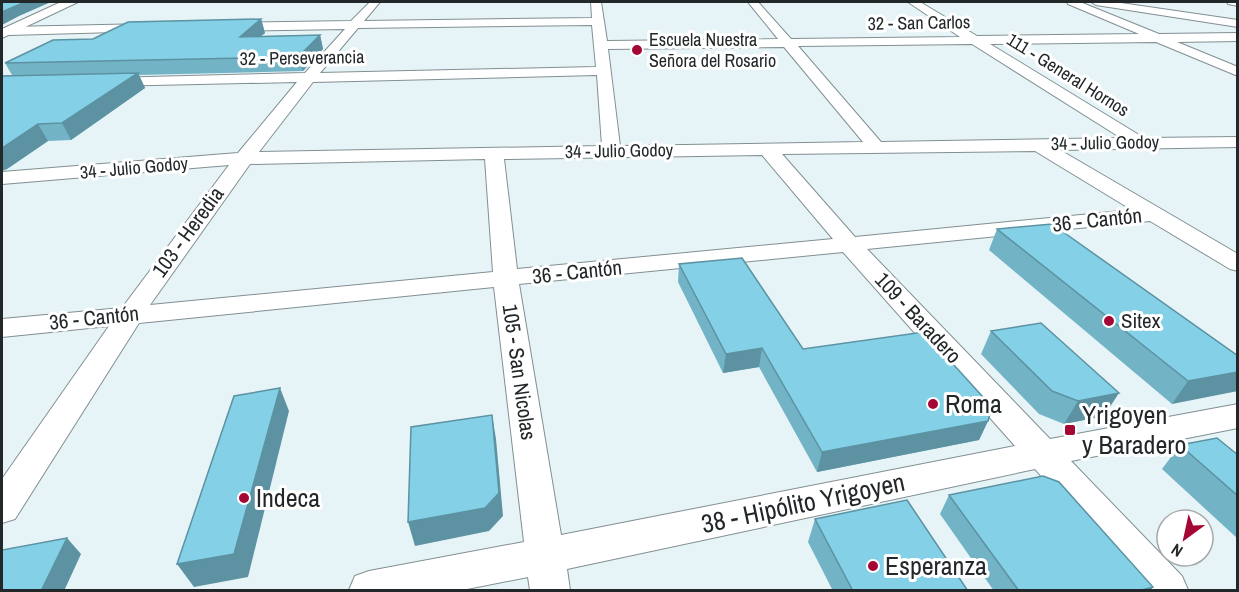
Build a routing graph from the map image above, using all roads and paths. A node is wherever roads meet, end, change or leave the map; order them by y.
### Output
1 (71, 2) edge
2 (375, 2) edge
3 (596, 2) edge
4 (753, 2) edge
5 (913, 2) edge
6 (1072, 2) edge
7 (1096, 2) edge
8 (1232, 2) edge
9 (1238, 3) edge
10 (598, 21) junction
11 (1238, 24) edge
12 (354, 25) junction
13 (211, 27) edge
14 (163, 28) edge
15 (5, 33) edge
16 (1238, 37) edge
17 (1157, 38) junction
18 (975, 40) junction
19 (790, 43) junction
20 (602, 45) junction
21 (603, 71) junction
22 (1238, 72) edge
23 (307, 78) junction
24 (95, 82) edge
25 (1238, 142) edge
26 (1141, 143) junction
27 (1036, 144) junction
28 (876, 147) junction
29 (767, 149) junction
30 (612, 152) junction
31 (494, 153) junction
32 (241, 159) junction
33 (2, 178) edge
34 (1153, 214) junction
35 (850, 245) junction
36 (1238, 264) edge
37 (506, 280) junction
38 (130, 314) junction
39 (2, 328) edge
40 (1238, 416) edge
41 (1042, 453) junction
42 (2, 508) edge
43 (548, 574) edge
44 (369, 591) edge
45 (1168, 591) edge

1 - 15 main road
2 - 12 street, 103 - Heredia
3 - 10 street
4 - 19 street
5 - 18 street, 111 - General Hornos
6 - 17 street
7 - 11 street
8 - 9 street
10 - 12 street
10 - 20 street
12 - 13 street
12 - 23 street, 103 - Heredia
14 - 15 street
16 - 17 street, 32 - San Carlos
17 - 18 street, 32 - San Carlos
17 - 22 street
18 - 19 street, 32 - San Carlos
18 - 26 street, 111 - General Hornos
19 - 20 street, 32 - San Carlos
19 - 28 street
20 - 21 street
21 - 23 street, 32 - Perseverancia
21 - 30 street
23 - 24 street, 32 - Perseverancia
23 - 32 street, 103 - Heredia
25 - 26 street, 34 - Julio Godoy
26 - 27 street, 34 - Julio Godoy
27 - 28 street, 34 - Julio Godoy
27 - 34 street
28 - 29 street, 34 - Julio Godoy
29 - 30 street, 34 - Julio Godoy
29 - 35 street, 109 - Baradero
30 - 31 street, 34 - Julio Godoy
31 - 32 street, 34 - Julio Godoy
31 - 37 street, 105 - San Nicolas
32 - 33 street, 34 - Julio Godoy
32 - 38 street, 103 - Heredia
34 - 35 street, 36 - Cantón
34 - 36 street
35 - 37 street, 36 - Cantón
35 - 41 street, 109 - Baradero
37 - 38 street, 36 - Cantón
37 - 43 street, 105 - San Nicolas
38 - 39 street, 36 - Cantón
38 - 42 street, 103 - Heredia
40 - 41 street, 38 - Hipólito Yrigoyen
41 - 43 street, 38 - Hipólito Yrigoyen
41 - 45 street, 109 - Baradero
43 - 44 street, 38 - Hipólito Yrigoyen

